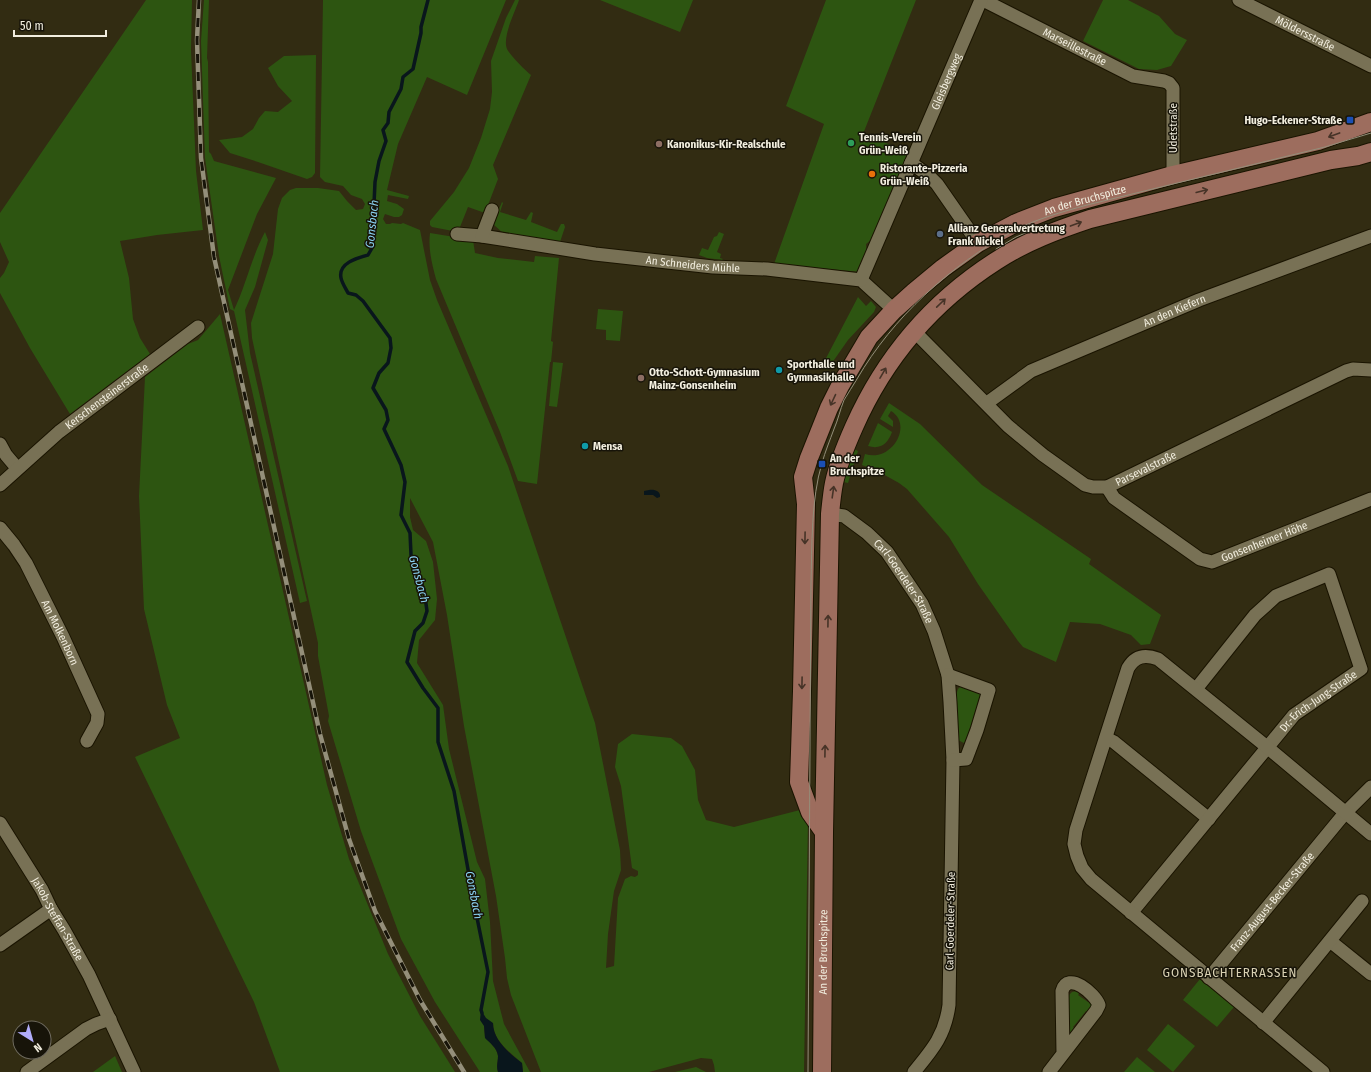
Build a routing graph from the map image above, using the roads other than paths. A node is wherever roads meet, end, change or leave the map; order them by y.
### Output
1 (982, 0) edge
2 (1239, 0) edge
3 (1371, 66) edge
4 (1169, 83) joint
5 (1371, 122) edge
6 (1371, 152) edge
7 (911, 163) junction
8 (1173, 175) junction
9 (492, 210) dead end
10 (457, 234) dead end
11 (482, 236) junction
12 (1371, 236) edge
13 (978, 243) junction
14 (861, 280) junction
15 (894, 310) junction
16 (198, 327) dead end
17 (914, 331) junction
18 (1371, 370) edge
19 (987, 403) junction
20 (0, 444) edge
21 (17, 468) junction
22 (0, 485) edge
23 (1106, 487) junction
24 (1371, 499) edge
25 (830, 514) junction
26 (0, 528) edge
27 (948, 675) junction
28 (1196, 689) junction
29 (1106, 738) junction
30 (87, 741) dead end
31 (1267, 747) junction
32 (953, 760) junction
33 (825, 778) junction
34 (799, 782) junction
35 (1371, 787) edge
36 (1345, 813) junction
37 (1209, 819) junction
38 (0, 823) edge
39 (824, 832) junction
40 (1371, 834) edge
41 (1362, 901) dead end
42 (51, 909) junction
43 (1131, 913) junction
44 (1330, 940) junction
45 (0, 945) edge
46 (1371, 974) edge
47 (1209, 978) junction
48 (110, 1019) junction
49 (1263, 1023) junction
50 (1063, 1054) junction
51 (27, 1072) edge
52 (134, 1072) edge
53 (822, 1072) edge
54 (914, 1072) edge
55 (1049, 1072) edge
56 (1323, 1072) edge

1 - 4 street, Marseillestraße
1 - 7 street, Gleisbergweg
2 - 3 street, Möldersstraße
4 - 8 street, Udetstraße
5 -> 8 main road, An der Bruchspitze
17 -> 6 main road, An der Bruchspitze
7 - 13 street
7 - 14 street, Gleisbergweg
8 - 13 main road, An der Bruchspitze
9 - 11 street
10 - 11 street, An Schneiders Mühle
11 - 14 street, An Schneiders Mühle
12 - 19 street, An den Kiefern
13 - 15 main road, An der Bruchspitze
14 - 15 street
15 -> 34 main road, An der Bruchspitze
16 - 21 street, Kerschensteinerstraße
17 - 19 street, Parsevalstraße
25 -> 17 main road, An der Bruchspitze
18 - 23 street, Parsevalstraße
19 - 23 street, Parsevalstraße
20 - 21 street
21 - 22 street, Kerschensteinerstraße
23 - 24 street, Gonsenheimer Höhe
25 - 27 street, Carl-Goerdeler-Straße
33 -> 25 main road, An der Bruchspitze
26 - 30 street, Am Molkenborn
27 - 32 street, Carl-Goerdeler-Straße
27 - 32 street
28 - 29 street
28 - 31 street
28 - 31 street, Dr.-Erich-Jung-Straße
29 - 37 street
29 - 43 street
31 - 36 street
31 - 37 street
32 - 54 street, Carl-Goerdeler-Straße
33 - 34 main road
33 - 39 main road, An der Bruchspitze
34 - 39 main road, An der Bruchspitze
35 - 36 street, Franz-August-Becker-Straße
36 - 40 street
36 - 47 street, Franz-August-Becker-Straße
37 - 43 street
38 - 42 street, Jakob-Steffan-Straße
39 - 53 main road, An der Bruchspitze
41 - 44 street
42 - 45 street
42 - 48 street, Jakob-Steffan-Straße
43 - 47 street
44 - 46 street
44 - 49 street
47 - 49 street
48 - 51 street
48 - 52 street, Jakob-Steffan-Straße
49 - 56 street
50 - 50 street
50 - 55 street

